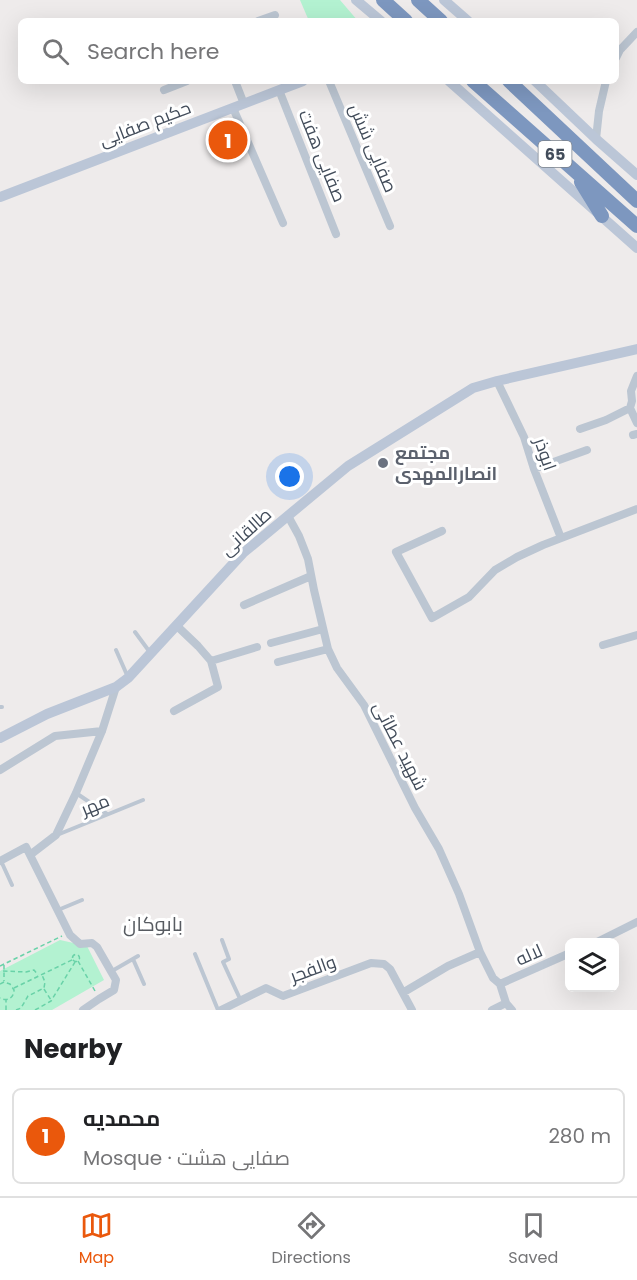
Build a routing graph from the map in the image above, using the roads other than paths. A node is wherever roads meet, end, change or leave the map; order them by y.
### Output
1 (356, 0) edge
2 (383, 0) edge
3 (418, 0) edge
4 (444, 0) edge
5 (275, 15) dead end
6 (266, 18) edge
7 (377, 18) edge
8 (403, 18) edge
9 (438, 18) edge
10 (465, 18) edge
11 (637, 32) edge
12 (619, 52) edge
13 (179, 84) edge
14 (236, 84) edge
15 (295, 84) edge
16 (330, 84) edge
17 (452, 84) edge
18 (476, 84) edge
19 (512, 84) edge
20 (538, 84) edge
21 (605, 84) edge
22 (164, 90) dead end
23 (279, 90) junction
24 (244, 104) junction
25 (233, 108) junction
26 (597, 139) junction
27 (625, 164) junction
28 (637, 170) edge
29 (574, 171) junction
30 (637, 175) edge
31 (0, 197) edge
32 (637, 201) edge
33 (602, 216) junction
34 (283, 223) dead end
35 (390, 226) dead end
36 (637, 226) edge
37 (336, 234) dead end
38 (637, 248) edge
39 (637, 349) edge
40 (637, 376) edge
41 (497, 381) junction
42 (630, 408) junction
43 (637, 423) edge
44 (580, 429) dead end
45 (587, 450) dead end
46 (534, 469) junction
47 (637, 509) edge
48 (288, 516) junction
49 (442, 531) dead end
50 (561, 538) junction
51 (311, 576) junction
52 (244, 605) dead end
53 (177, 626) junction
54 (323, 629) junction
55 (135, 632) dead end
56 (637, 635) edge
57 (271, 643) dead end
58 (603, 645) dead end
59 (257, 647) dead end
60 (328, 649) junction
61 (116, 650) dead end
62 (151, 654) junction
63 (211, 661) junction
64 (278, 662) dead end
65 (128, 678) junction
66 (116, 687) junction
67 (174, 711) dead end
68 (102, 731) junction
69 (0, 738) edge
70 (0, 770) edge
71 (76, 793) junction
72 (143, 800) dead end
73 (107, 814) junction
74 (57, 835) junction
75 (30, 855) junction
76 (0, 861) edge
77 (12, 885) dead end
78 (81, 900) dead end
79 (57, 911) junction
80 (637, 922) edge
81 (605, 938) edge
82 (222, 940) dead end
83 (480, 952) junction
84 (195, 954) dead end
85 (565, 955) edge
86 (111, 972) junction
87 (144, 984) dead end
88 (500, 984) junction
89 (404, 992) junction
90 (241, 1001) junction
91 (509, 1006) edge
92 (410, 1009) edge
93 (83, 1010) edge
94 (220, 1010) edge
95 (492, 1010) edge

1 - 7 street
2 - 8 highway
3 - 9 highway
4 - 10 street
5 - 6 street
11 - 12 street
13 - 22 street
14 - 24 street
15 - 23 street, حکیم صفایی
16 - 35 street, صفایی شش
17 - 33 street
18 - 29 highway, 65
19 - 32 highway, 65
20 - 26 street
21 - 26 street
23 - 24 street, حکیم صفایی
23 - 37 street, صفایی هفت
24 - 25 street, حکیم صفایی
25 - 31 street, حکیم صفایی
25 - 34 street
26 - 27 street
27 - 28 street
27 - 30 street
29 - 33 highway
29 - 36 highway, 65
33 - 38 street
39 - 41 street, طالقانی
40 - 42 street
41 - 46 street, ابوذر
41 - 48 street, طالقانی
42 - 43 street
42 - 44 street
45 - 46 street
46 - 50 street, ابوذر
47 - 50 street
48 - 51 street, شهید عطائی
48 - 53 street, طالقانی
49 - 50 street
51 - 52 street
51 - 54 street, شهید عطائی
53 - 62 street, طالقانی
53 - 63 street
54 - 57 street
54 - 60 street, شهید عطائی
55 - 62 lane
56 - 58 street
59 - 63 street
60 - 64 street
60 - 83 street, شهید عطائی
61 - 65 lane
62 - 65 street, طالقانی
63 - 67 street
65 - 66 street, طالقانی
66 - 68 street
66 - 69 street, طالقانی
68 - 70 street
68 - 71 street
71 - 73 lane
71 - 74 street
72 - 73 lane, مهر
73 - 74 lane, مهر
74 - 75 street
75 - 76 street
75 - 79 street
76 - 77 lane
78 - 79 lane
79 - 86 street
80 - 81 street
82 - 90 lane
83 - 88 street, شهید عطائی
83 - 89 street
84 - 94 lane
85 - 88 street, لاله
86 - 87 lane
86 - 93 street
88 - 91 street, شهید عطائی
89 - 90 street, والفجر
89 - 92 street
90 - 94 street, والفجر
91 - 95 street

